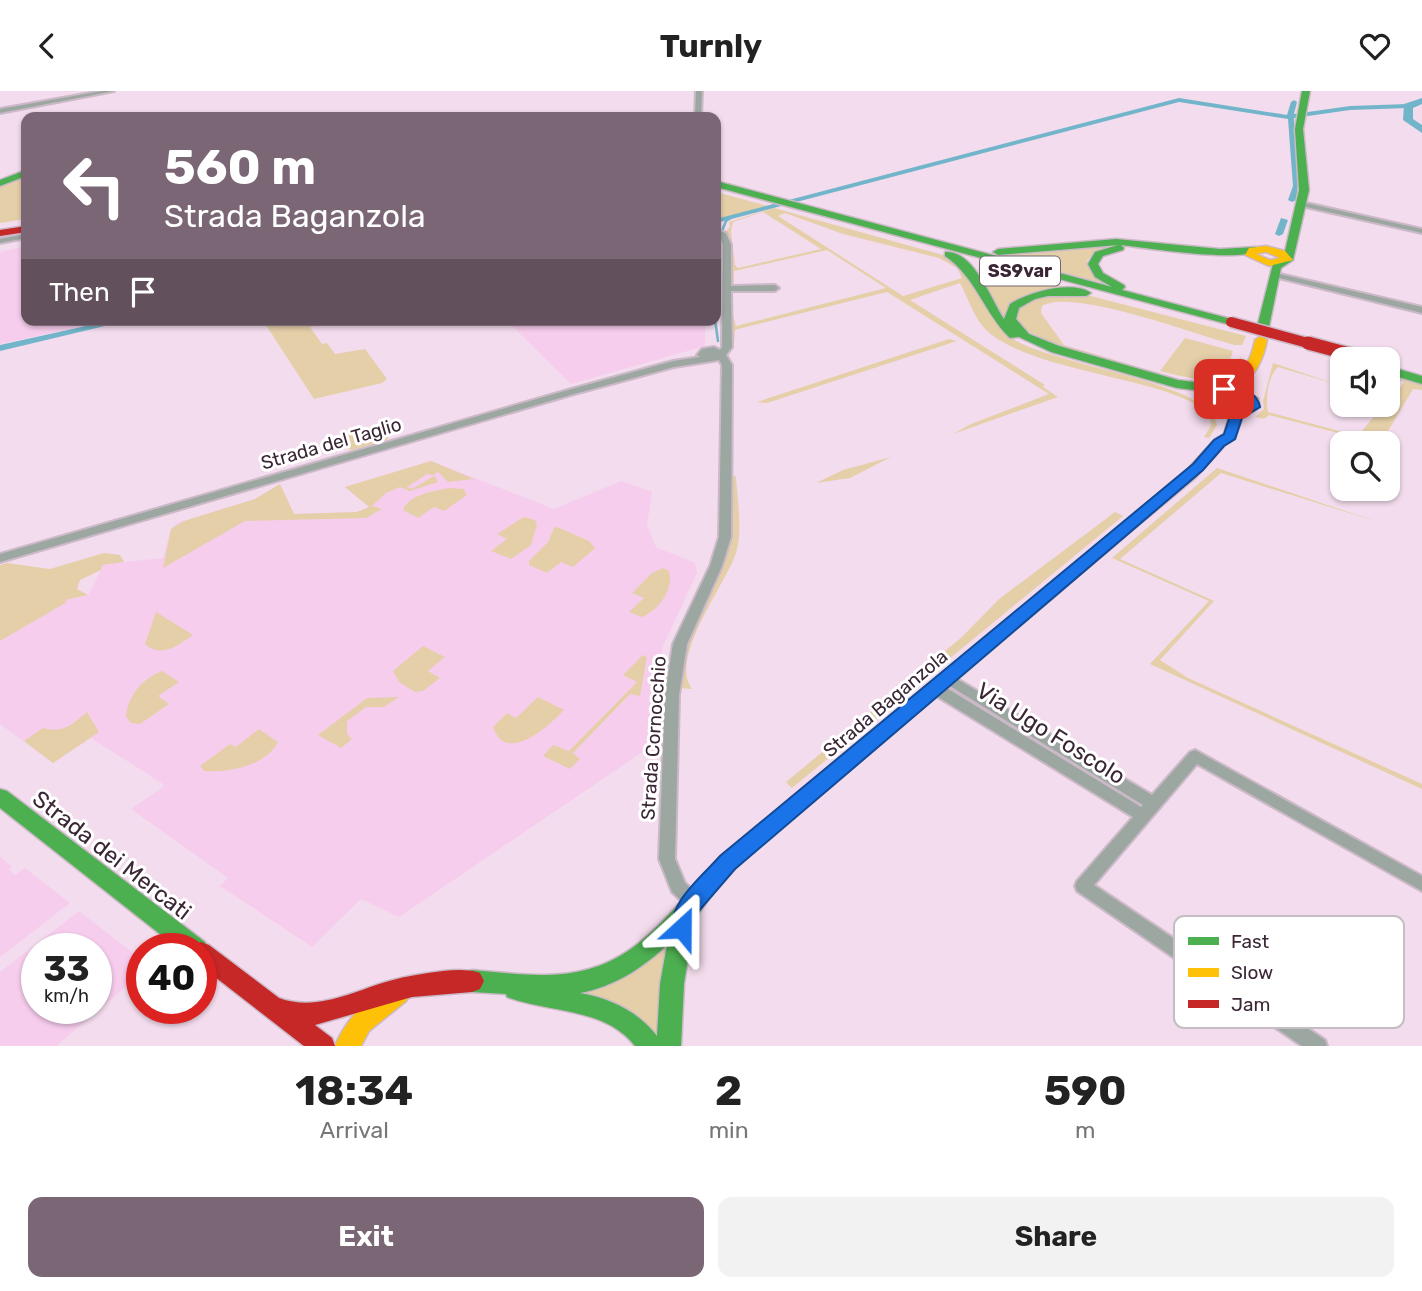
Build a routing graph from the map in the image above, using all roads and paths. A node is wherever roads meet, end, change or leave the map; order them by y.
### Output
1 (111, 91) edge
2 (699, 91) edge
3 (1306, 91) edge
4 (0, 111) edge
5 (698, 112) edge
6 (21, 175) edge
7 (0, 183) edge
8 (721, 188) edge
9 (1300, 203) junction
10 (818, 214) junction
11 (866, 224) junction
12 (21, 226) edge
13 (1, 228) edge
14 (1422, 231) edge
15 (721, 234) edge
16 (21, 237) edge
17 (902, 239) junction
18 (0, 241) edge
19 (1290, 242) junction
20 (1258, 253) junction
21 (1282, 265) junction
22 (775, 288) dead end
23 (727, 289) junction
24 (1422, 310) edge
25 (1199, 319) junction
26 (1225, 323) junction
27 (1330, 349) edge
28 (1330, 354) edge
29 (711, 355) junction
30 (1258, 359) junction
31 (1400, 367) edge
32 (725, 369) joint
33 (1422, 373) edge
34 (1400, 374) edge
35 (1422, 380) edge
36 (1217, 389) junction
37 (1211, 405) junction
38 (1249, 406) junction
39 (1219, 443) junction
40 (0, 558) edge
41 (941, 683) junction
42 (1195, 756) joint
43 (0, 797) edge
44 (1148, 810) junction
45 (1422, 884) edge
46 (689, 907) junction
47 (176, 933) edge
48 (1174, 950) edge
49 (217, 964) edge
50 (501, 985) junction
51 (407, 988) junction
52 (273, 1007) junction
53 (1286, 1028) edge
54 (1307, 1043) edge
55 (323, 1046) edge
56 (346, 1046) edge
57 (650, 1046) edge
58 (669, 1046) edge

1 - 4 street
2 - 5 street
3 - 9 main road, Strada Baganzola
6 - 7 main road
8 - 10 main road, SS9var
9 - 14 street
9 - 19 main road, Strada Baganzola
10 - 11 main road, SS9var
10 - 17 main road, SS9var
11 - 20 main road
11 - 26 main road, SS9var
12 - 13 main road
15 - 23 street
16 - 18 street
17 - 25 main road, SS9var
17 - 37 main road
19 - 20 main road
19 - 21 main road, Strada Baganzola
20 - 21 main road
20 - 26 main road
21 - 24 street
21 - 30 main road, Strada Baganzola
22 - 23 street
23 - 29 street
25 - 26 main road, SS9var
25 - 36 main road
26 - 27 main road, SS9var, bridge
26 - 28 main road, SS9var
29 - 32 street, Strada Cornocchio
29 - 40 street, Strada del Taglio
30 - 36 main road
30 - 38 main road, Strada Baganzola
31 - 33 main road
32 - 46 street, Strada Cornocchio
34 - 35 main road
36 - 37 main road
36 - 38 main road
37 - 38 main road
37 - 39 main road
38 - 39 main road, Strada Baganzola
39 - 41 main road, Strada Baganzola
41 - 44 street, Via Ugo Foscolo
41 - 46 main road, Strada Baganzola
42 - 44 street
42 - 45 street
43 - 47 main road, Strada dei Mercati
44 - 48 street
46 - 50 main road, Strada Baganzola
46 - 58 main road
49 - 52 main road
50 - 51 main road
50 - 57 main road
51 - 52 main road
51 - 56 main road
52 - 55 main road
53 - 54 street

